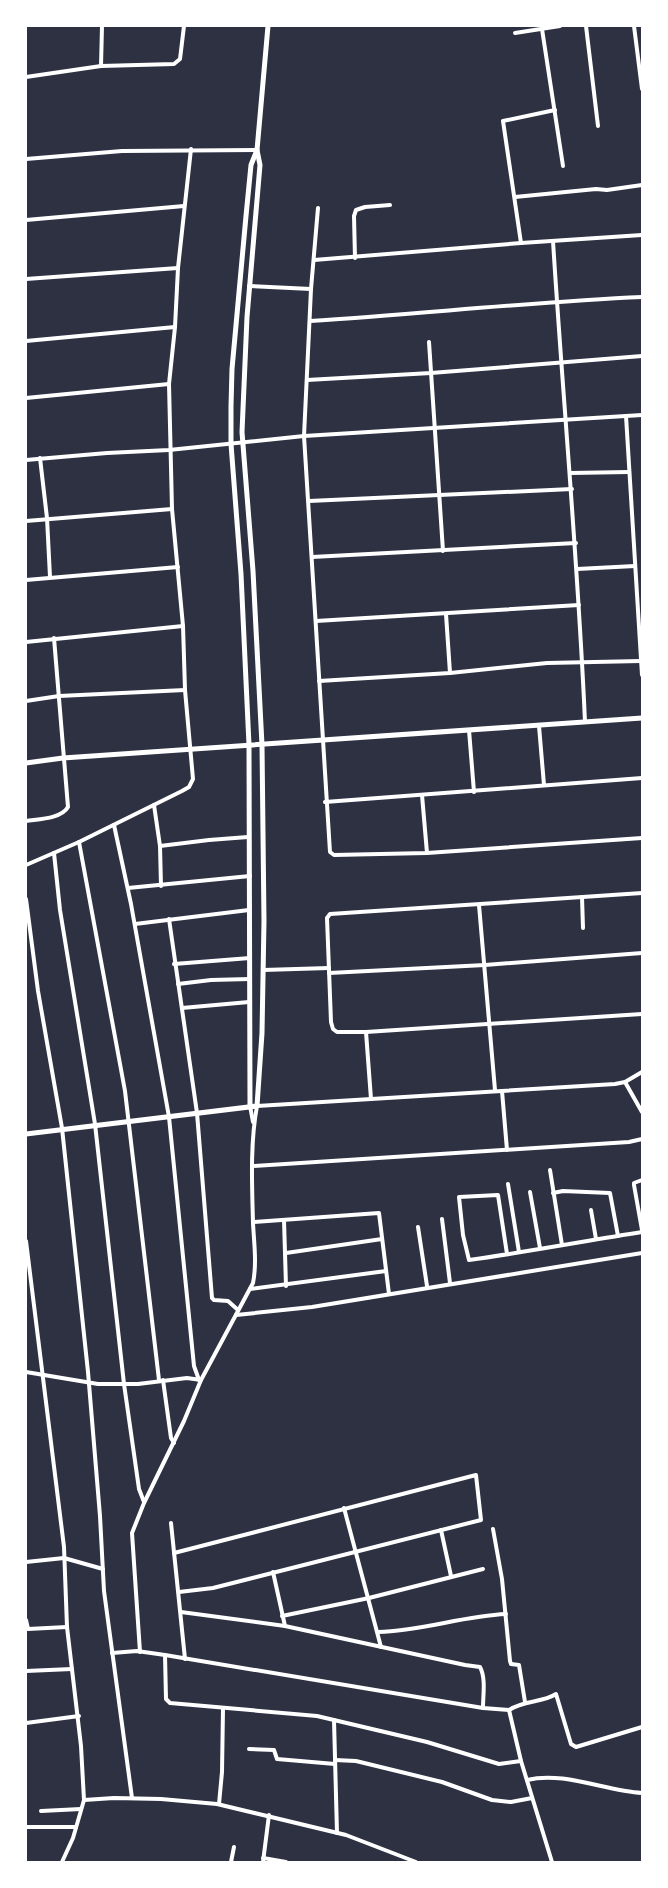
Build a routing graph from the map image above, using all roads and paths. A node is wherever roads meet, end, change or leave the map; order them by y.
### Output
1 (102, 26) edge
2 (184, 26) edge
3 (268, 26) edge
4 (554, 26) edge
5 (560, 26) edge
6 (586, 26) edge
7 (634, 26) edge
8 (542, 29) junction
9 (515, 33) dead end
10 (101, 66) junction
11 (26, 77) edge
12 (642, 89) edge
13 (555, 110) junction
14 (598, 126) dead end
15 (191, 149) junction
16 (257, 150) junction
17 (26, 159) edge
18 (563, 166) dead end
19 (642, 185) edge
20 (515, 197) junction
21 (390, 205) dead end
22 (184, 206) junction
23 (318, 208) dead end
24 (26, 220) edge
25 (642, 235) edge
26 (553, 241) junction
27 (521, 243) junction
28 (355, 258) junction
29 (314, 260) junction
30 (178, 268) junction
31 (26, 279) edge
32 (249, 286) junction
33 (311, 289) junction
34 (642, 297) edge
35 (557, 301) junction
36 (310, 321) junction
37 (175, 327) junction
38 (26, 341) edge
39 (429, 342) dead end
40 (642, 356) edge
41 (561, 361) junction
42 (431, 373) junction
43 (307, 380) junction
44 (169, 384) junction
45 (26, 398) edge
46 (642, 415) edge
47 (626, 416) junction
48 (565, 421) junction
49 (436, 428) junction
50 (304, 436) junction
51 (243, 443) junction
52 (231, 444) junction
53 (169, 450) junction
54 (40, 458) junction
55 (26, 460) edge
56 (629, 472) junction
57 (570, 473) junction
58 (572, 489) junction
59 (440, 494) junction
60 (309, 501) junction
61 (172, 509) junction
62 (47, 518) junction
63 (26, 521) edge
64 (576, 543) junction
65 (443, 551) junction
66 (312, 557) junction
67 (635, 566) junction
68 (178, 567) junction
69 (577, 569) junction
70 (50, 577) junction
71 (26, 580) edge
72 (579, 605) junction
73 (446, 614) junction
74 (316, 621) junction
75 (183, 626) junction
76 (54, 638) junction
77 (26, 642) edge
78 (641, 661) junction
79 (582, 664) junction
80 (450, 673) junction
81 (642, 675) edge
82 (319, 681) junction
83 (185, 690) junction
84 (59, 696) junction
85 (26, 701) edge
86 (642, 718) edge
87 (585, 722) junction
88 (540, 726) junction
89 (470, 730) junction
90 (322, 740) junction
91 (249, 745) junction
92 (262, 745) junction
93 (190, 749) junction
94 (63, 758) junction
95 (26, 763) edge
96 (642, 778) edge
97 (544, 785) junction
98 (474, 792) junction
99 (422, 795) junction
100 (325, 802) junction
101 (154, 805) junction
102 (26, 821) edge
103 (114, 825) junction
104 (248, 837) junction
105 (642, 838) edge
106 (79, 842) junction
107 (160, 846) junction
108 (54, 853) junction
109 (427, 853) junction
110 (26, 865) edge
111 (250, 876) junction
112 (161, 885) junction
113 (128, 888) junction
114 (642, 893) edge
115 (582, 897) junction
116 (26, 899) edge
117 (479, 905) junction
118 (249, 910) junction
119 (169, 919) junction
120 (135, 924) junction
121 (583, 928) dead end
122 (642, 953) edge
123 (250, 958) junction
124 (174, 964) junction
125 (485, 965) junction
126 (263, 970) junction
127 (329, 971) junction
128 (250, 979) junction
129 (178, 984) junction
130 (250, 1002) junction
131 (182, 1008) junction
132 (642, 1014) edge
133 (491, 1024) junction
134 (366, 1032) junction
135 (250, 1034) junction
136 (262, 1034) junction
137 (642, 1072) edge
138 (627, 1081) junction
139 (495, 1090) junction
140 (502, 1090) junction
141 (371, 1099) junction
142 (247, 1106) junction
143 (257, 1106) junction
144 (642, 1112) edge
145 (197, 1113) junction
146 (169, 1117) junction
147 (129, 1121) junction
148 (95, 1124) junction
149 (254, 1126) junction
150 (62, 1128) junction
151 (26, 1134) edge
152 (642, 1139) edge
153 (507, 1150) junction
154 (253, 1166) junction
155 (550, 1170) dead end
156 (642, 1180) edge
157 (508, 1184) dead end
158 (530, 1192) dead end
159 (553, 1193) junction
160 (591, 1210) dead end
161 (441, 1219) dead end
162 (284, 1220) junction
163 (253, 1222) junction
164 (418, 1227) dead end
165 (642, 1231) edge
166 (618, 1236) junction
167 (382, 1239) junction
168 (596, 1239) junction
169 (26, 1241) edge
170 (562, 1245) junction
171 (540, 1248) junction
172 (519, 1252) junction
173 (642, 1252) edge
174 (285, 1253) junction
175 (507, 1254) junction
176 (386, 1271) junction
177 (450, 1283) junction
178 (286, 1286) junction
179 (427, 1286) junction
180 (250, 1289) junction
181 (389, 1294) junction
182 (238, 1310) junction
183 (235, 1315) junction
184 (26, 1372) edge
185 (43, 1374) junction
186 (161, 1380) junction
187 (200, 1380) junction
188 (88, 1383) junction
189 (124, 1384) junction
190 (174, 1443) junction
191 (144, 1503) junction
192 (344, 1508) junction
193 (171, 1523) dead end
194 (493, 1528) dead end
195 (441, 1530) junction
196 (356, 1551) junction
197 (174, 1553) junction
198 (64, 1558) junction
199 (26, 1562) edge
200 (103, 1569) junction
201 (483, 1569) dead end
202 (273, 1572) junction
203 (451, 1576) junction
204 (179, 1592) junction
205 (369, 1598) junction
206 (181, 1612) junction
207 (506, 1614) junction
208 (282, 1616) junction
209 (26, 1620) edge
210 (285, 1626) junction
211 (67, 1627) junction
212 (378, 1632) junction
213 (381, 1647) junction
214 (140, 1652) junction
215 (112, 1653) junction
216 (165, 1655) junction
217 (185, 1659) junction
218 (72, 1669) junction
219 (26, 1671) edge
220 (525, 1702) junction
221 (483, 1708) junction
222 (223, 1709) junction
223 (509, 1710) junction
224 (79, 1716) junction
225 (334, 1720) junction
226 (26, 1723) edge
227 (642, 1727) edge
228 (249, 1749) dead end
229 (521, 1761) junction
230 (335, 1762) junction
231 (527, 1780) junction
232 (642, 1793) edge
233 (132, 1798) junction
234 (532, 1798) junction
235 (84, 1800) junction
236 (219, 1804) junction
237 (81, 1809) junction
238 (41, 1811) dead end
239 (269, 1815) junction
240 (26, 1827) edge
241 (76, 1827) junction
242 (337, 1833) junction
243 (234, 1847) dead end
244 (402, 1857) junction
245 (263, 1860) edge
246 (62, 1863) edge
247 (231, 1863) edge
248 (286, 1863) edge
249 (401, 1863) edge
250 (416, 1863) edge
251 (552, 1863) edge

1 - 10 street
2 - 10 street
3 - 16 street
4 - 5 street
4 - 8 street
6 - 14 street
7 - 12 street
8 - 9 street
8 - 13 street
10 - 11 street
13 - 18 street
13 - 20 street
15 - 16 street
15 - 17 street
15 - 22 street
16 - 32 street
16 - 52 street
19 - 20 street
20 - 27 street
21 - 28 street
22 - 24 street
22 - 30 street
23 - 29 street
25 - 26 street
26 - 27 street
26 - 35 street
27 - 28 street
28 - 29 street
29 - 33 street
30 - 31 street
30 - 37 street
32 - 33 street
32 - 51 street
33 - 36 street
34 - 35 street
35 - 36 street
35 - 41 street
36 - 43 street
37 - 38 street
37 - 44 street
39 - 42 street
40 - 41 street
41 - 42 street
41 - 48 street
42 - 43 street
42 - 49 street
43 - 50 street
44 - 45 street
44 - 53 street
46 - 47 street
47 - 48 street
47 - 56 street
48 - 49 street
48 - 57 street
49 - 50 street
49 - 59 street
50 - 51 street
50 - 60 street
51 - 52 street
51 - 92 street
52 - 53 street
52 - 91 street
53 - 54 street
53 - 61 street
54 - 55 street
54 - 62 street
56 - 57 street
56 - 67 street
57 - 58 street
58 - 59 street
58 - 64 street
59 - 60 street
59 - 65 street
60 - 66 street
61 - 62 street
61 - 68 street
62 - 63 street
62 - 70 street
64 - 65 street
64 - 69 street
65 - 66 street
66 - 74 street
67 - 69 street
67 - 78 street
68 - 70 street
68 - 75 street
69 - 72 street
70 - 71 street
72 - 73 street
72 - 79 street
73 - 74 street
73 - 80 street
74 - 82 street
75 - 76 street
75 - 83 street
76 - 77 street
76 - 84 street
78 - 79 street
78 - 81 street
79 - 80 street
79 - 87 street
80 - 82 street
82 - 90 street
83 - 84 street
83 - 93 street
84 - 85 street
84 - 94 street
86 - 87 street
87 - 88 street
88 - 89 street
88 - 97 street
89 - 90 street
89 - 98 street
90 - 92 street
90 - 100 street
91 - 92 street
91 - 93 street
91 - 104 street
92 - 126 street
93 - 94 street
93 - 101 street
94 - 95 street
94 - 102 street
96 - 97 street
97 - 98 street
98 - 99 street
99 - 100 street
99 - 109 street
100 - 109 street
101 - 103 street
101 - 107 street
103 - 106 street
103 - 113 street
104 - 107 street
104 - 111 street
105 - 109 street
106 - 108 street
106 - 147 street
107 - 112 street
108 - 110 street
108 - 148 street
111 - 112 street
111 - 118 street
112 - 113 street
113 - 120 street
114 - 115 street
115 - 117 street
115 - 121 street
116 - 150 street
117 - 125 street
117 - 127 street
118 - 119 street
118 - 123 street
119 - 120 street
119 - 124 street
120 - 146 street
122 - 125 street
123 - 124 street
123 - 128 street
124 - 129 street
125 - 127 street
125 - 133 street
126 - 127 street
126 - 136 street
127 - 134 street
128 - 129 street
128 - 130 street
129 - 131 street
130 - 131 street
130 - 135 street
131 - 145 street
132 - 133 street
133 - 134 street
133 - 139 street
134 - 141 street
135 - 136 street
135 - 142 street
136 - 143 street
137 - 138 street
138 - 140 street
138 - 144 street
139 - 140 street
139 - 141 street
140 - 153 street
141 - 143 street
142 - 143 street
142 - 145 street
142 - 149 street
143 - 149 street
145 - 146 street
145 - 182 street
146 - 147 street
146 - 187 street
147 - 148 street
147 - 186 street
148 - 150 street
148 - 189 street
149 - 154 street
150 - 151 street
150 - 188 street
152 - 153 street
153 - 154 street
154 - 163 street
155 - 159 street
156 - 165 street
157 - 172 street
158 - 171 street
159 - 166 street
159 - 170 street
160 - 168 street
161 - 177 street
162 - 163 street
162 - 167 street
162 - 174 street
163 - 180 street
164 - 179 street
165 - 166 street
166 - 168 street
167 - 174 street
167 - 176 street
168 - 170 street
169 - 185 street
170 - 171 street
171 - 172 street
172 - 175 street
173 - 177 street
174 - 178 street
175 - 175 street
176 - 178 street
176 - 181 street
177 - 179 street
178 - 180 street
179 - 181 street
180 - 182 street
181 - 183 street
182 - 183 street
183 - 187 street
184 - 185 street
185 - 188 street
185 - 198 street
186 - 187 street
186 - 189 street
186 - 190 street
187 - 190 street
188 - 189 street
188 - 200 street
189 - 191 street
190 - 191 street
191 - 214 street
192 - 195 street
192 - 196 street
192 - 197 street
193 - 197 street
194 - 207 street
195 - 196 street
195 - 203 street
196 - 202 street
196 - 205 street
197 - 204 street
198 - 199 street
198 - 200 street
198 - 211 street
200 - 215 street
201 - 203 street
202 - 204 street
202 - 208 street
203 - 205 street
204 - 206 street
205 - 208 street
205 - 212 street
206 - 210 street
206 - 217 street
207 - 212 street
207 - 220 street
208 - 210 street
209 - 211 street
210 - 213 street
211 - 218 street
212 - 213 street
213 - 221 street
214 - 215 street
214 - 216 street
215 - 233 street
216 - 217 street
216 - 222 street
217 - 221 street
218 - 219 street
218 - 224 street
220 - 223 street
220 - 227 street
221 - 223 street
222 - 225 street
222 - 236 street
223 - 229 street
224 - 226 street
224 - 235 street
225 - 229 street
225 - 230 street
228 - 230 street
229 - 231 street
230 - 234 street
230 - 242 street
231 - 232 street
231 - 234 street
233 - 235 street
233 - 236 street
234 - 251 street
235 - 237 street
236 - 239 street
237 - 238 street
237 - 241 street
239 - 242 street
239 - 245 street
240 - 241 street
241 - 246 street
242 - 244 street
243 - 247 street
244 - 249 street
244 - 250 street
245 - 248 street

